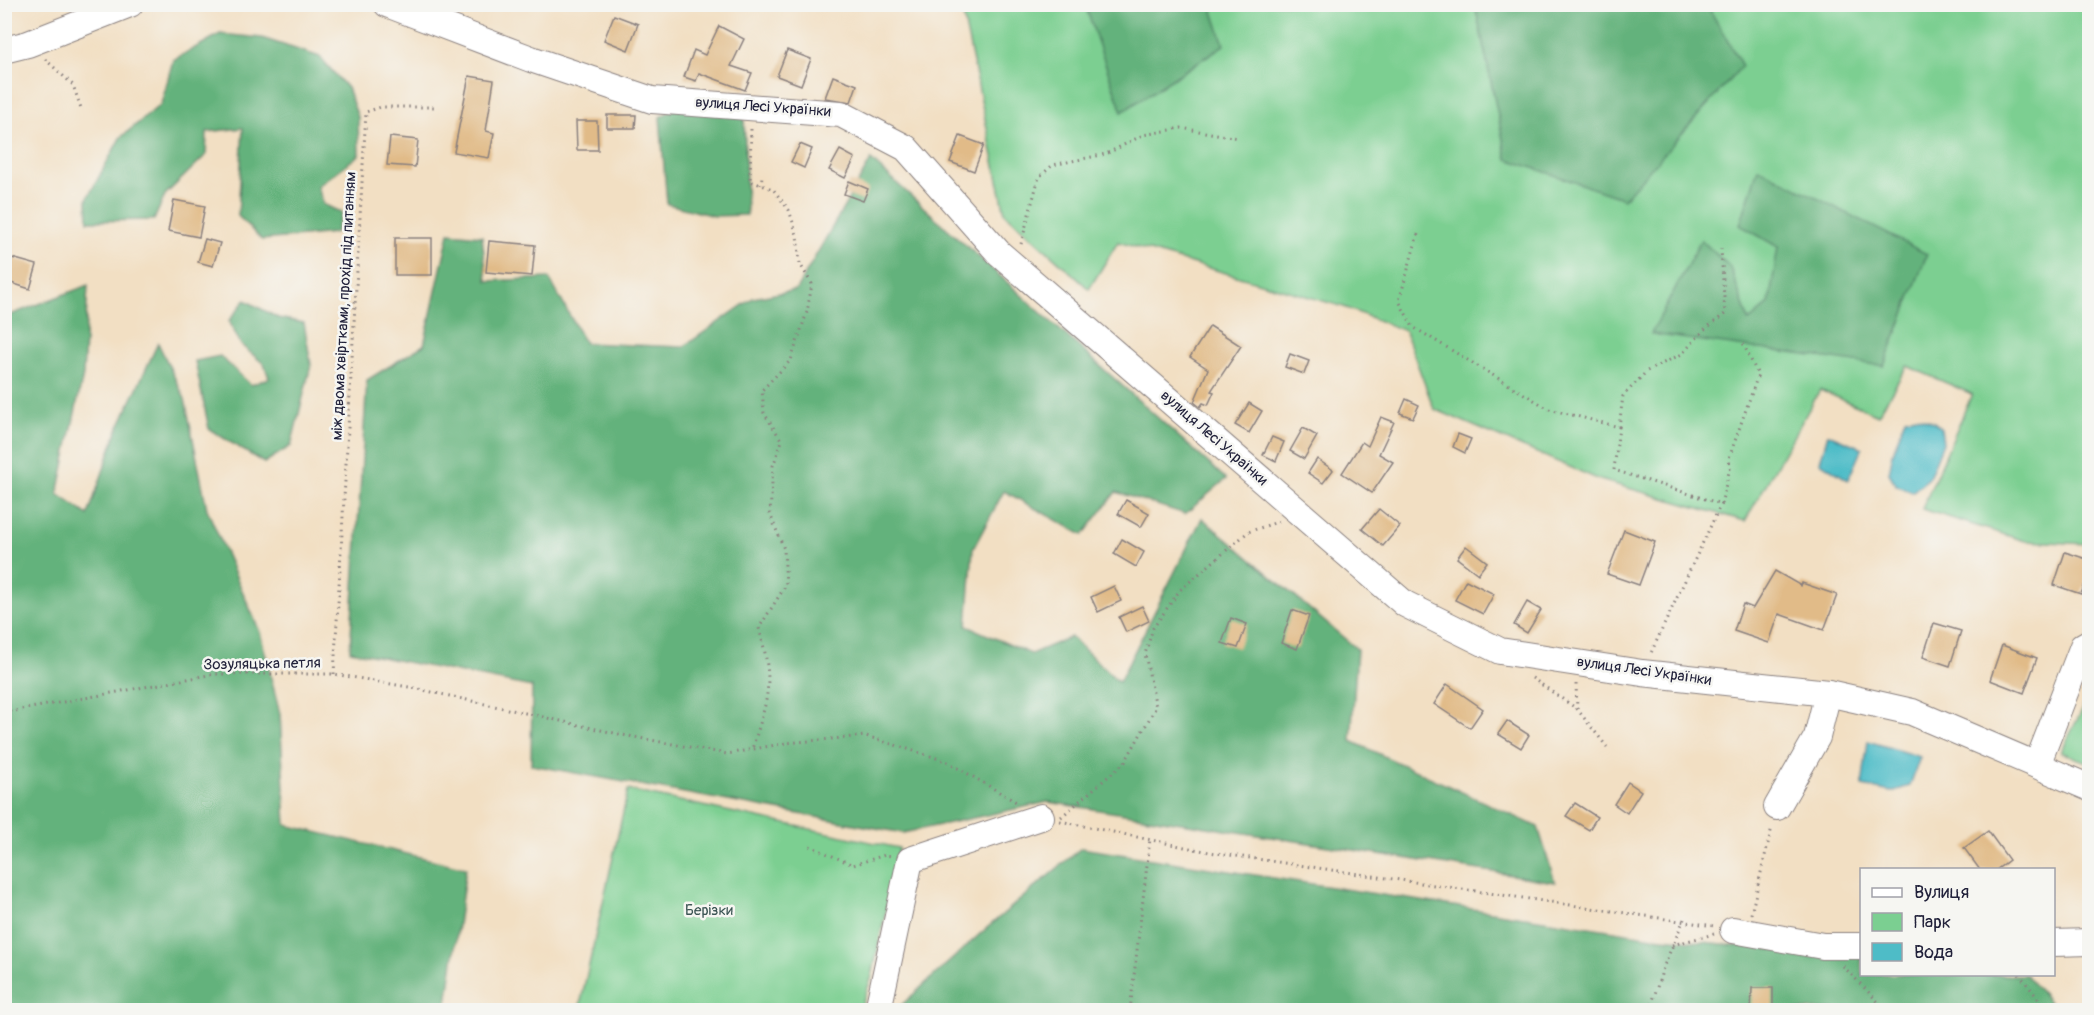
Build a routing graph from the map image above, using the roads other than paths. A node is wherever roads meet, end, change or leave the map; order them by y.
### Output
1 (130, 4) edge
2 (387, 4) edge
3 (16, 47) edge
4 (2090, 642) edge
5 (1828, 693) junction
6 (2037, 765) junction
7 (2090, 788) edge
8 (1777, 807) road end
9 (1049, 819) road end
10 (1740, 931) road end
11 (2090, 942) edge
12 (2055, 943) edge
13 (1860, 946) edge
14 (878, 1011) edge

1 - 3 street
2 - 5 street, вулиця Лесі Українки
4 - 6 street
5 - 6 street, вулиця Лесі Українки
5 - 8 street
6 - 7 street, вулиця Лесі Українки
9 - 14 street
10 - 13 street
11 - 12 street

